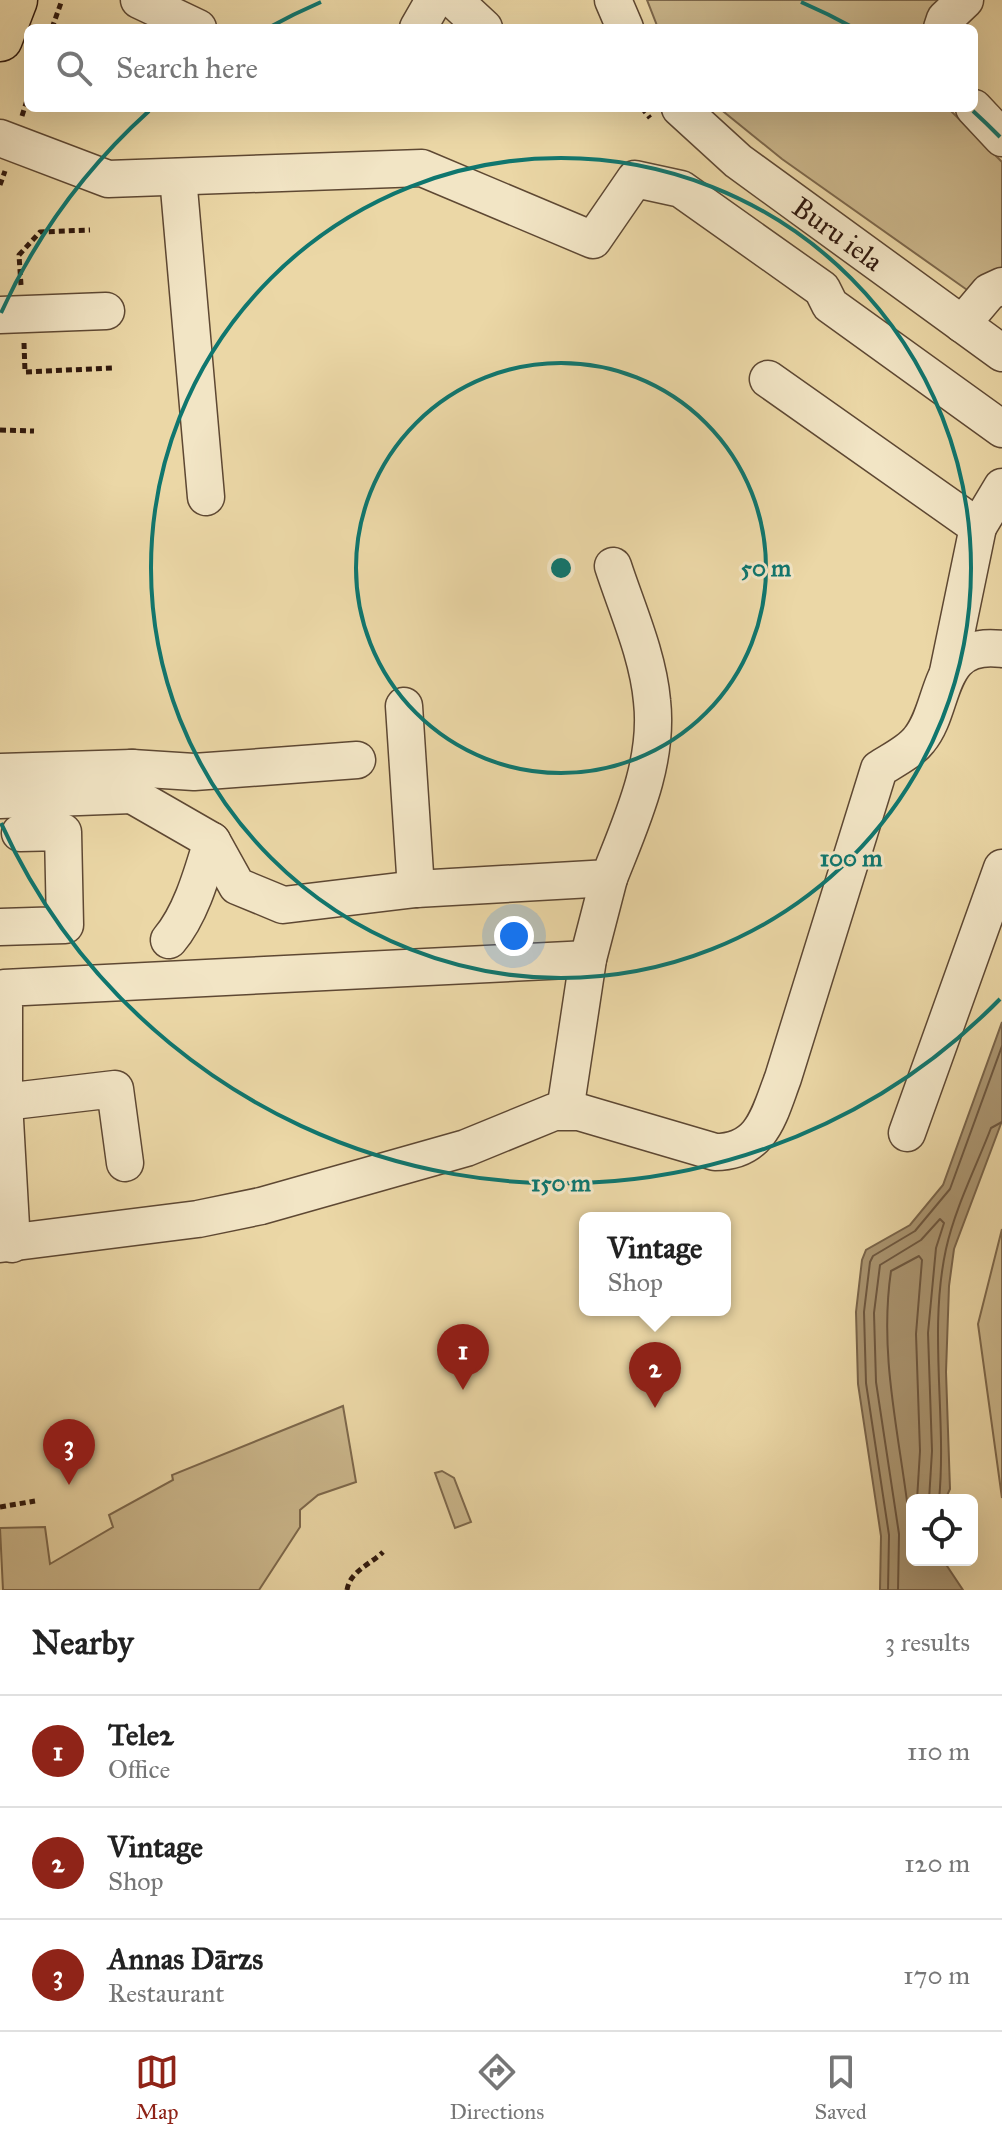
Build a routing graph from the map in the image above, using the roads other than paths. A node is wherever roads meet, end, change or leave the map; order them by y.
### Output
1 (15, 0) edge
2 (139, 0) edge
3 (434, 0) edge
4 (454, 0) edge
5 (613, 0) edge
6 (965, 0) edge
7 (190, 24) edge
8 (420, 24) edge
9 (480, 24) edge
10 (623, 24) edge
11 (943, 24) edge
12 (0, 39) edge
13 (684, 112) edge
14 (978, 112) edge
15 (0, 138) edge
16 (1002, 138) edge
17 (178, 177) junction
18 (1002, 286) edge
19 (106, 311) dead end
20 (11, 315) edge
21 (962, 324) junction
22 (1002, 353) edge
23 (768, 379) dead end
24 (1002, 429) edge
25 (1002, 487) edge
26 (206, 497) dead end
27 (978, 527) junction
28 (613, 566) dead end
29 (1002, 649) edge
30 (948, 672) junction
31 (404, 706) dead end
32 (357, 760) dead end
33 (0, 772) edge
34 (132, 781) junction
35 (0, 800) edge
36 (20, 833) dead end
37 (212, 841) junction
38 (1002, 868) edge
39 (609, 878) junction
40 (416, 889) junction
41 (53, 925) junction
42 (0, 927) edge
43 (169, 940) dead end
44 (588, 959) junction
45 (62, 986) junction
46 (2, 1102) edge
47 (565, 1111) junction
48 (907, 1133) dead end
49 (125, 1163) dead end
50 (6, 1244) edge

1 - 12 main road
2 - 7 street
3 - 8 street
4 - 9 street
5 - 10 street
6 - 11 street
13 - 21 street, Buru iela
14 - 16 street
15 - 17 street
17 - 24 street
17 - 26 street
18 - 21 street
19 - 20 street
21 - 22 street, Buru iela
23 - 27 street
25 - 27 street
27 - 30 street
28 - 39 street
29 - 30 street
30 - 47 street
31 - 40 street
32 - 34 street
33 - 34 street
34 - 35 street
34 - 37 street
36 - 41 street
37 - 40 street
37 - 43 street
38 - 48 street
39 - 40 street
39 - 44 street
41 - 42 street
41 - 45 street
44 - 45 street
44 - 47 street
45 - 46 street
46 - 49 street
46 - 50 street
47 - 50 street

